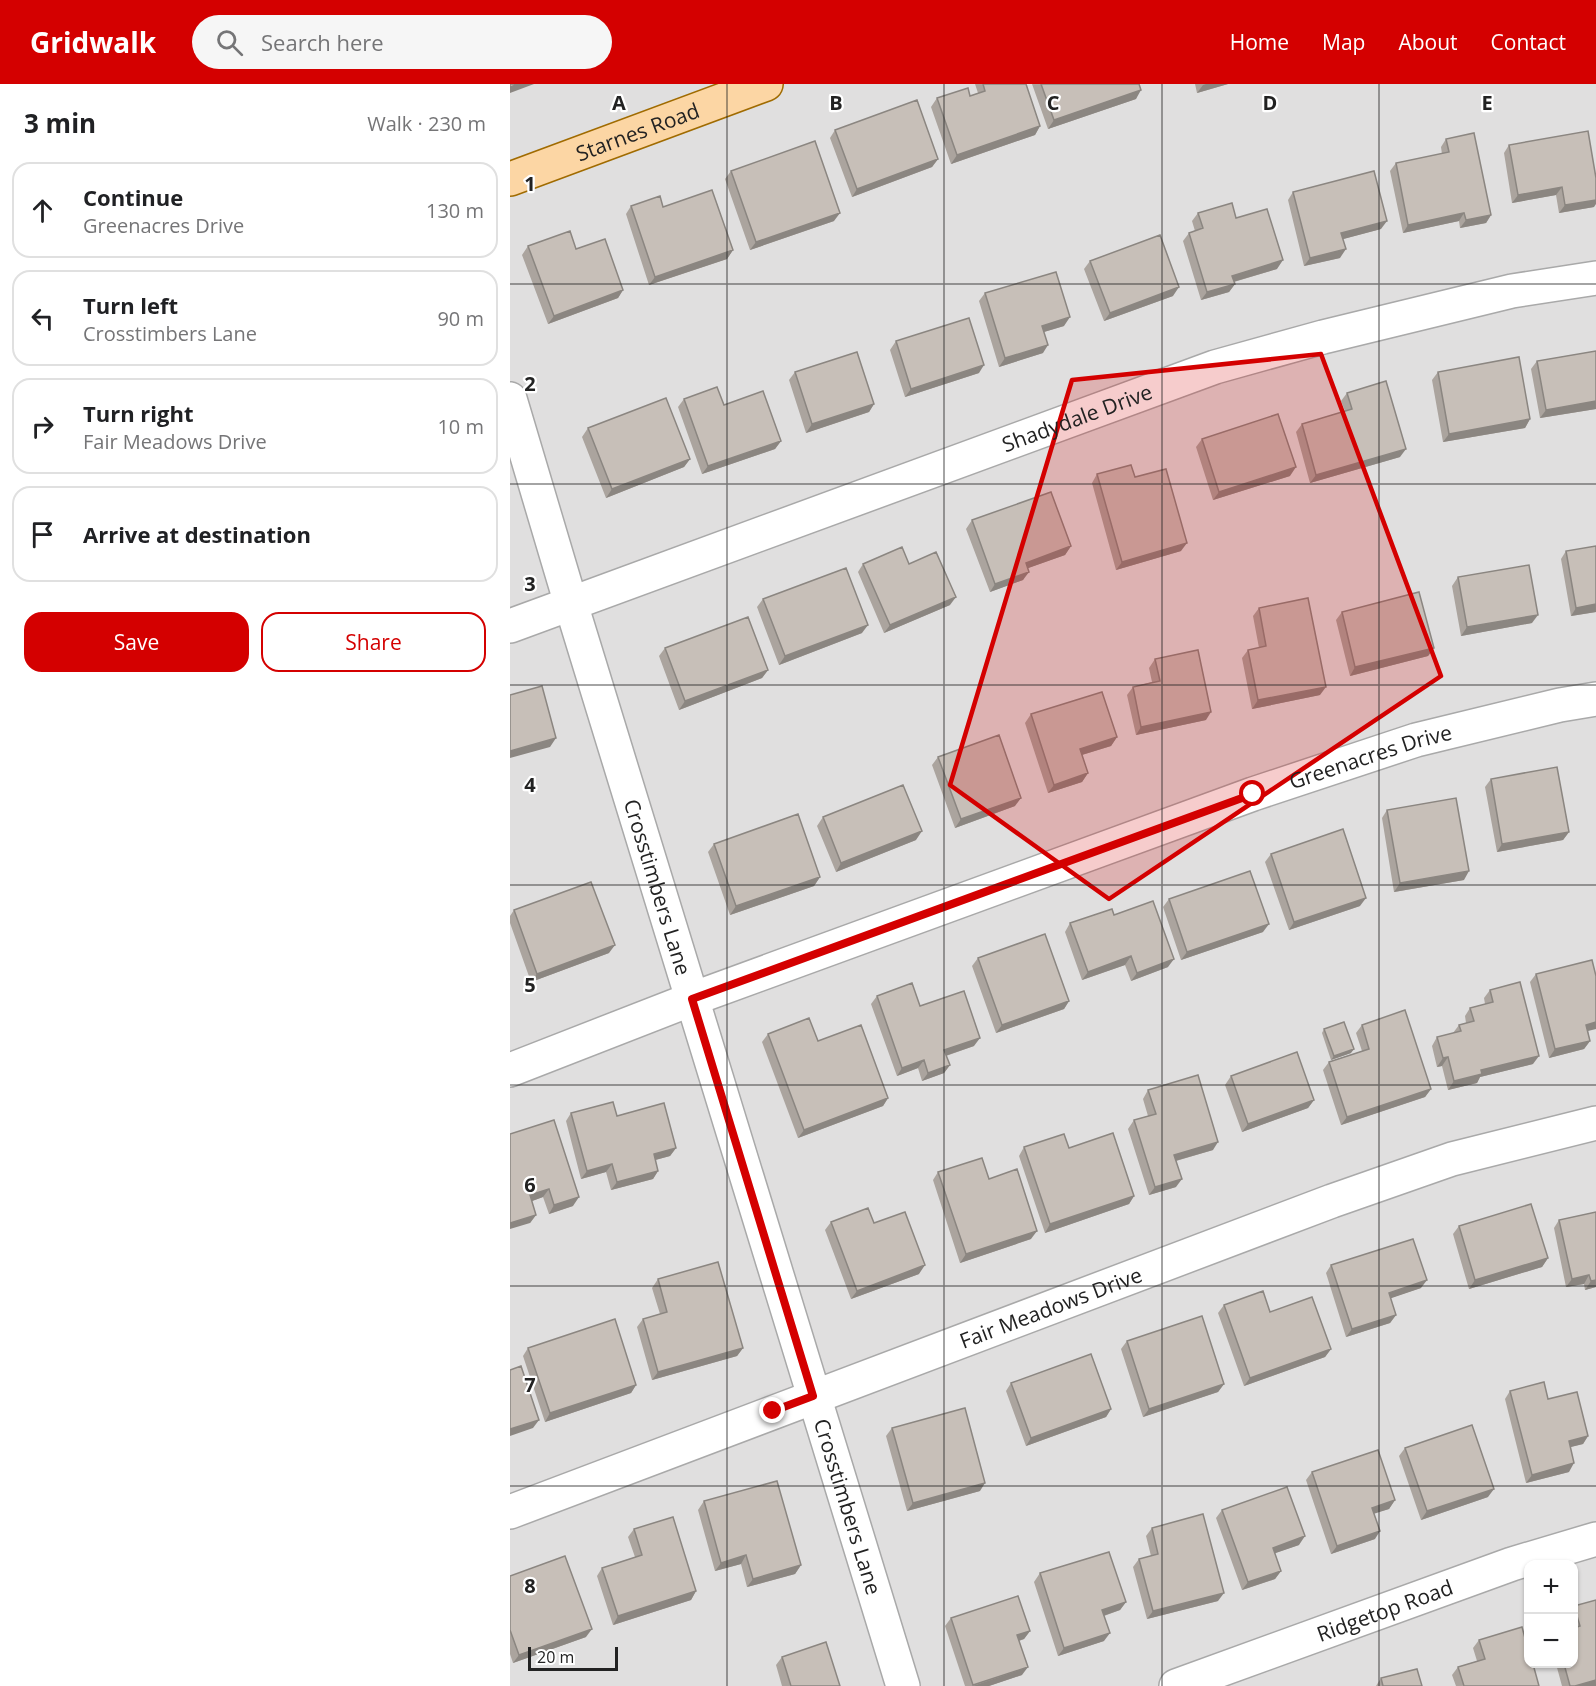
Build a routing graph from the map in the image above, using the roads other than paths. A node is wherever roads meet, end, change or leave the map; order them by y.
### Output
1 (766, 84) edge
2 (510, 179) edge
3 (1596, 278) edge
4 (510, 399) edge
5 (571, 603) junction
6 (510, 626) edge
7 (1596, 699) edge
8 (692, 999) junction
9 (510, 1070) edge
10 (1596, 1123) edge
11 (813, 1396) junction
12 (510, 1512) edge
13 (1596, 1539) edge
14 (903, 1686) edge
15 (1176, 1686) edge

1 - 2 main road, Starnes Road
3 - 5 street, Shadydale Drive
4 - 5 street, Crosstimbers Lane
5 - 6 street, Shadydale Drive
5 - 8 street, Crosstimbers Lane
7 - 8 street, Greenacres Drive
8 - 9 street, Greenacres Drive
8 - 11 street, Crosstimbers Lane
10 - 11 street, Fair Meadows Drive
11 - 12 street, Fair Meadows Drive
11 - 14 street, Crosstimbers Lane
13 - 15 street, Ridgetop Road

